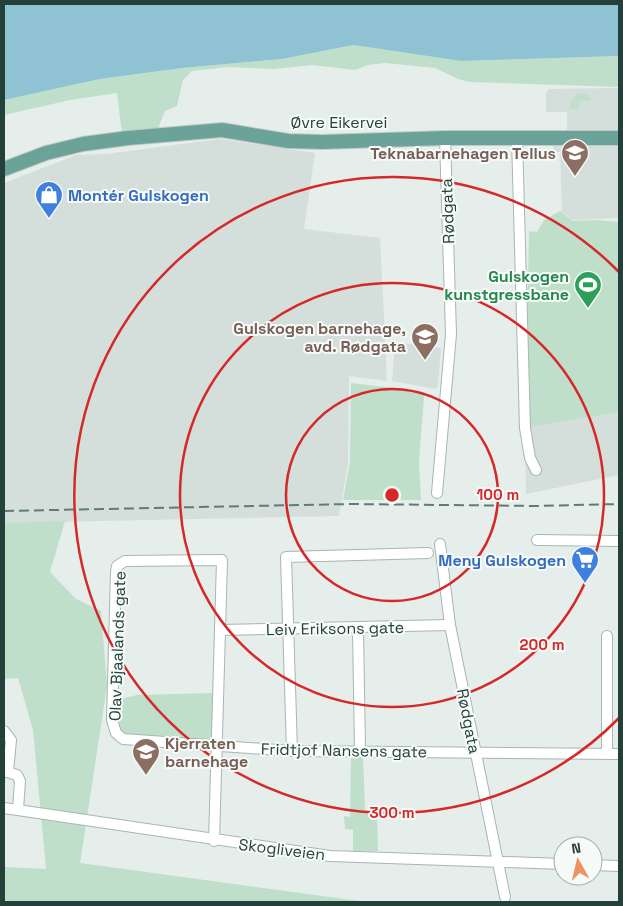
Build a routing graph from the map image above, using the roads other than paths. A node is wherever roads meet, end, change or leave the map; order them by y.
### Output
1 (444, 138) junction
2 (517, 138) junction
3 (619, 138) edge
4 (4, 169) edge
5 (536, 470) dead end
6 (437, 493) dead end
7 (537, 540) dead end
8 (619, 541) edge
9 (440, 544) dead end
10 (428, 553) dead end
11 (450, 625) junction
12 (358, 629) junction
13 (220, 630) junction
14 (287, 630) junction
15 (607, 636) dead end
16 (4, 731) edge
17 (123, 738) joint
18 (217, 746) junction
19 (292, 751) junction
20 (360, 751) junction
21 (476, 752) junction
22 (607, 754) junction
23 (619, 754) edge
24 (6, 772) edge
25 (4, 808) edge
26 (18, 809) junction
27 (214, 841) junction
28 (498, 862) junction
29 (553, 864) edge
30 (603, 865) edge
31 (619, 866) edge
32 (505, 897) dead end

1 - 2 main road, Øvre Eikervei
1 - 4 main road, Øvre Eikervei
1 - 6 street, Rødgata
2 - 3 main road, Øvre Eikervei
2 - 5 street
7 - 8 street
9 - 11 street, Rødgata
10 - 14 street
11 - 12 street, Leiv Eriksons gate
11 - 21 street, Rødgata
12 - 14 street, Leiv Eriksons gate
12 - 20 street
13 - 14 street, Leiv Eriksons gate
13 - 17 street, Olav Bjaalands gate
13 - 18 street
14 - 19 street
15 - 22 street
16 - 24 street
17 - 18 street, Fridtjof Nansens gate
18 - 19 street, Fridtjof Nansens gate
18 - 27 street
19 - 20 street, Fridtjof Nansens gate
20 - 21 street, Fridtjof Nansens gate
21 - 22 street, Fridtjof Nansens gate
21 - 28 street, Rødgata
22 - 23 street, Fridtjof Nansens gate
24 - 26 street
25 - 26 street, Skogliveien
26 - 27 street, Skogliveien
27 - 28 street, Skogliveien
28 - 29 street, Skogliveien
28 - 32 street, Rødgata
30 - 31 street

